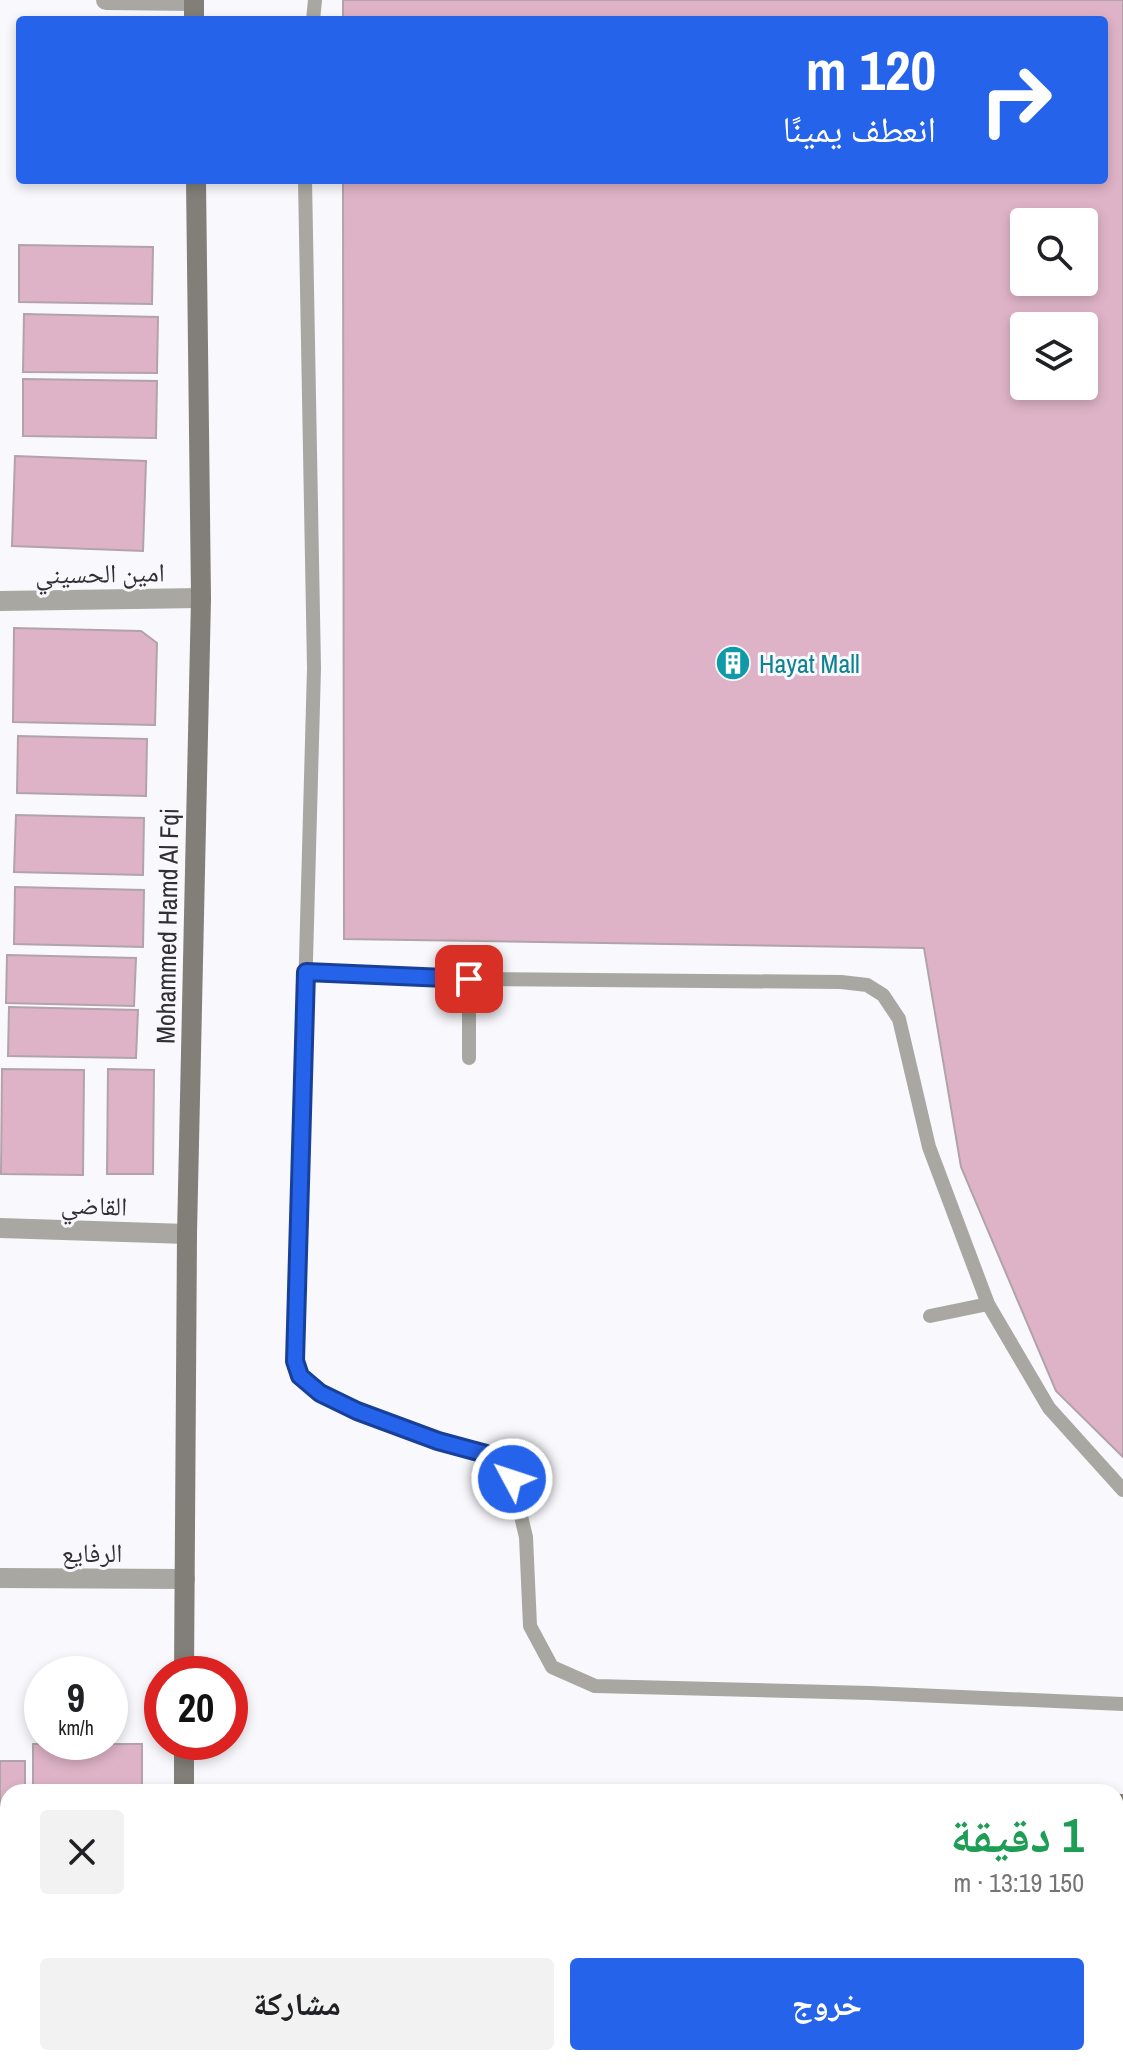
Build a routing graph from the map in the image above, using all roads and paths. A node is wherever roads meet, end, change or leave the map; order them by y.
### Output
1 (106, 0) edge
2 (194, 7) edge
3 (196, 184) edge
4 (305, 184) edge
5 (201, 598) junction
6 (0, 601) edge
7 (306, 972) junction
8 (469, 979) junction
9 (469, 1058) dead end
10 (0, 1228) edge
11 (187, 1234) junction
12 (988, 1304) junction
13 (930, 1316) dead end
14 (1123, 1490) edge
15 (0, 1578) edge
16 (185, 1579) junction
17 (184, 1656) edge
18 (1123, 1704) edge
19 (184, 1760) edge
20 (184, 1784) edge

1 - 2 street
3 - 5 street, Mohammed Hamd Al Fqi
4 - 7 lane
5 - 6 street, امين الحسيني
5 - 11 street, Mohammed Hamd Al Fqi
7 - 8 lane
7 - 18 lane
8 - 9 lane
8 - 12 lane
10 - 11 street, القاضي
11 - 16 street, Mohammed Hamd Al Fqi
12 - 13 lane
12 - 14 lane
15 - 16 street, الرفايع
16 - 17 street, Mohammed Hamd Al Fqi
19 - 20 street

